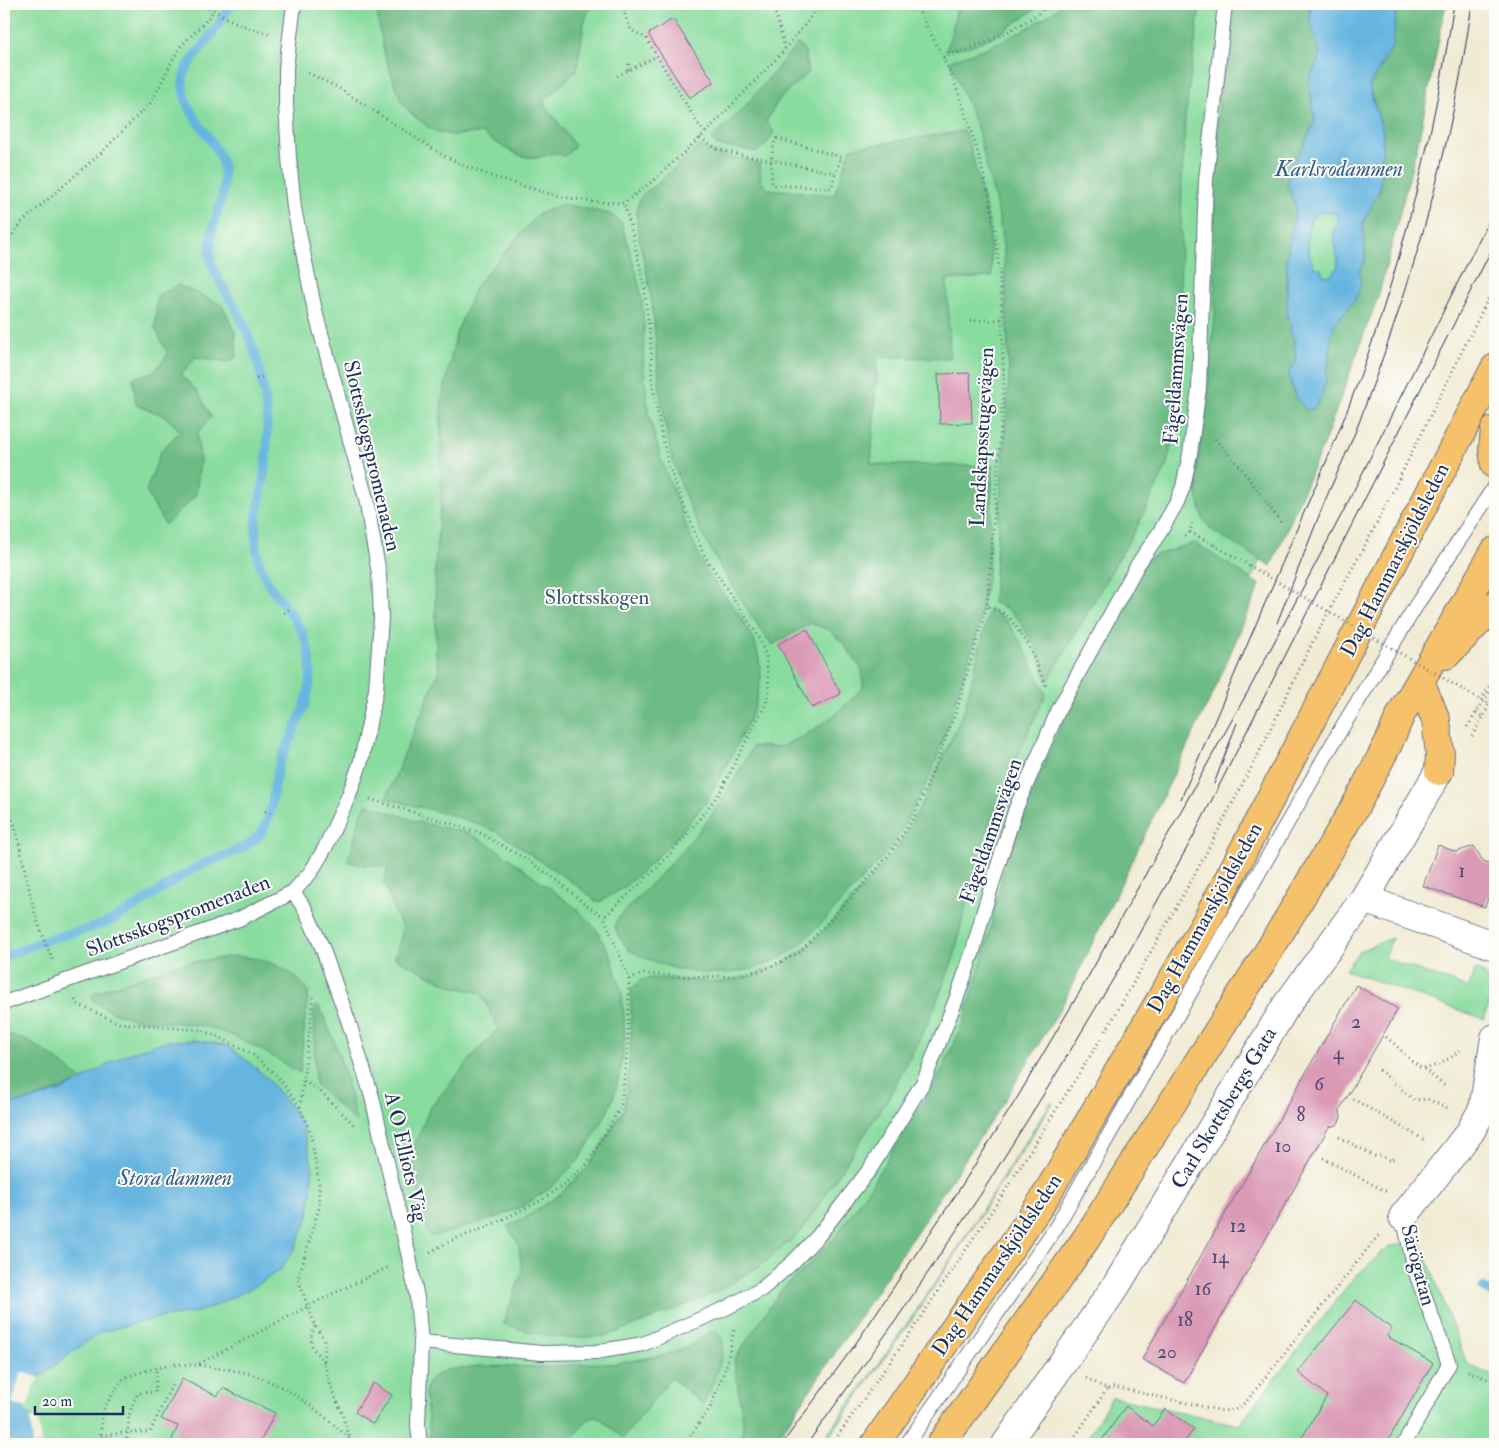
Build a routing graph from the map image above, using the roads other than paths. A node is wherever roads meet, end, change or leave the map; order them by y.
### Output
1 (294, 4) edge
2 (1225, 4) edge
3 (1495, 368) edge
4 (1495, 430) edge
5 (1495, 465) edge
6 (1495, 486) edge
7 (1495, 551) edge
8 (1495, 606) edge
9 (1420, 681) junction
10 (1438, 771) joint
11 (293, 892) junction
12 (1364, 898) junction
13 (1495, 946) edge
14 (4, 1003) edge
15 (1495, 1038) edge
16 (1408, 1211) joint
17 (421, 1342) junction
18 (420, 1444) edge
19 (875, 1444) edge
20 (907, 1444) edge
21 (941, 1444) edge
22 (1006, 1444) edge
23 (1404, 1444) edge

1 - 11 lane, Slottsskogspromenaden
2 - 17 lane, Fågeldammsvägen
3 - 19 main road, Dag Hammarskjöldsleden
4 - 5 main road
6 - 20 lane
7 - 9 main road
8 - 9 main road
9 - 10 main road
9 - 21 main road
10 - 12 street, Carl Skottsbergs Gata
11 - 14 lane, Slottsskogspromenaden
11 - 17 lane, A O Elliots Väg
12 - 13 street
12 - 22 street, Carl Skottsbergs Gata
15 - 16 street, Särögatan
16 - 23 lane, Särögatan
17 - 18 lane, A O Elliots Väg

